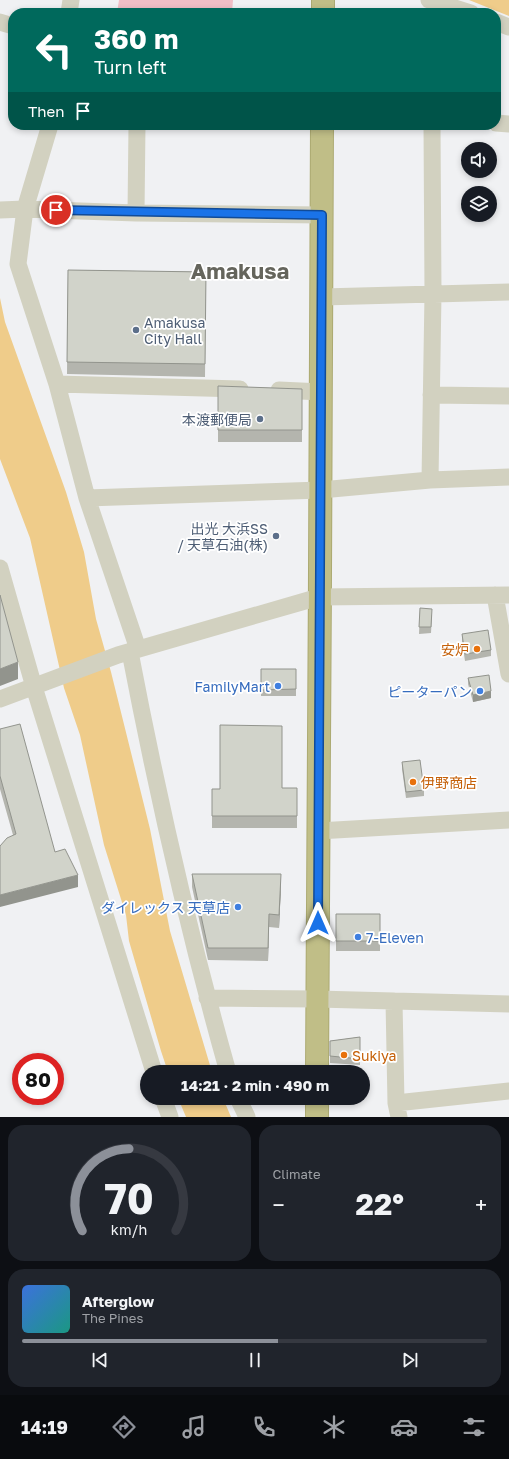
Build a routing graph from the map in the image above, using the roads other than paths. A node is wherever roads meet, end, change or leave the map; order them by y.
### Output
1 (429, 0) edge
2 (455, 8) edge
3 (49, 130) edge
4 (137, 130) edge
5 (322, 130) edge
6 (432, 130) edge
7 (25, 209) junction
8 (0, 210) edge
9 (136, 212) junction
10 (322, 215) junction
11 (509, 292) edge
12 (433, 294) junction
13 (322, 297) junction
14 (57, 384) junction
15 (322, 392) junction
16 (431, 395) junction
17 (509, 396) edge
18 (509, 477) edge
19 (430, 480) junction
20 (321, 490) junction
21 (87, 498) junction
22 (0, 568) edge
23 (502, 595) edge
24 (319, 596) junction
25 (129, 652) junction
26 (509, 674) edge
27 (34, 687) junction
28 (0, 699) edge
29 (509, 820) edge
30 (318, 831) junction
31 (207, 998) junction
32 (317, 999) junction
33 (394, 1000) junction
34 (509, 1004) edge
35 (152, 1065) edge
36 (226, 1065) edge
37 (317, 1065) edge
38 (509, 1091) edge
39 (166, 1105) edge
40 (241, 1105) edge
41 (317, 1105) edge
42 (397, 1110) edge
43 (170, 1117) edge
44 (247, 1117) edge
45 (317, 1117) edge

1 - 2 street
3 - 7 street
4 - 9 street
5 - 10 highway
6 - 12 street
7 - 8 street
7 - 9 street
7 - 14 street
9 - 10 street
10 - 13 highway
11 - 12 street
12 - 13 street
12 - 16 street
13 - 15 highway
14 - 15 street
14 - 21 street
15 - 20 highway
16 - 17 street
16 - 19 street
18 - 19 street
19 - 20 street
20 - 21 street
20 - 24 highway
21 - 25 street
22 - 27 street
23 - 24 street
23 - 26 street
24 - 25 street
24 - 30 highway
25 - 27 street
25 - 31 street
27 - 28 street
27 - 35 street
29 - 30 street
30 - 32 highway
31 - 32 street
31 - 36 street
32 - 33 street
32 - 37 highway
33 - 34 street
33 - 42 street
38 - 42 street
39 - 43 street
40 - 44 street
41 - 45 highway

